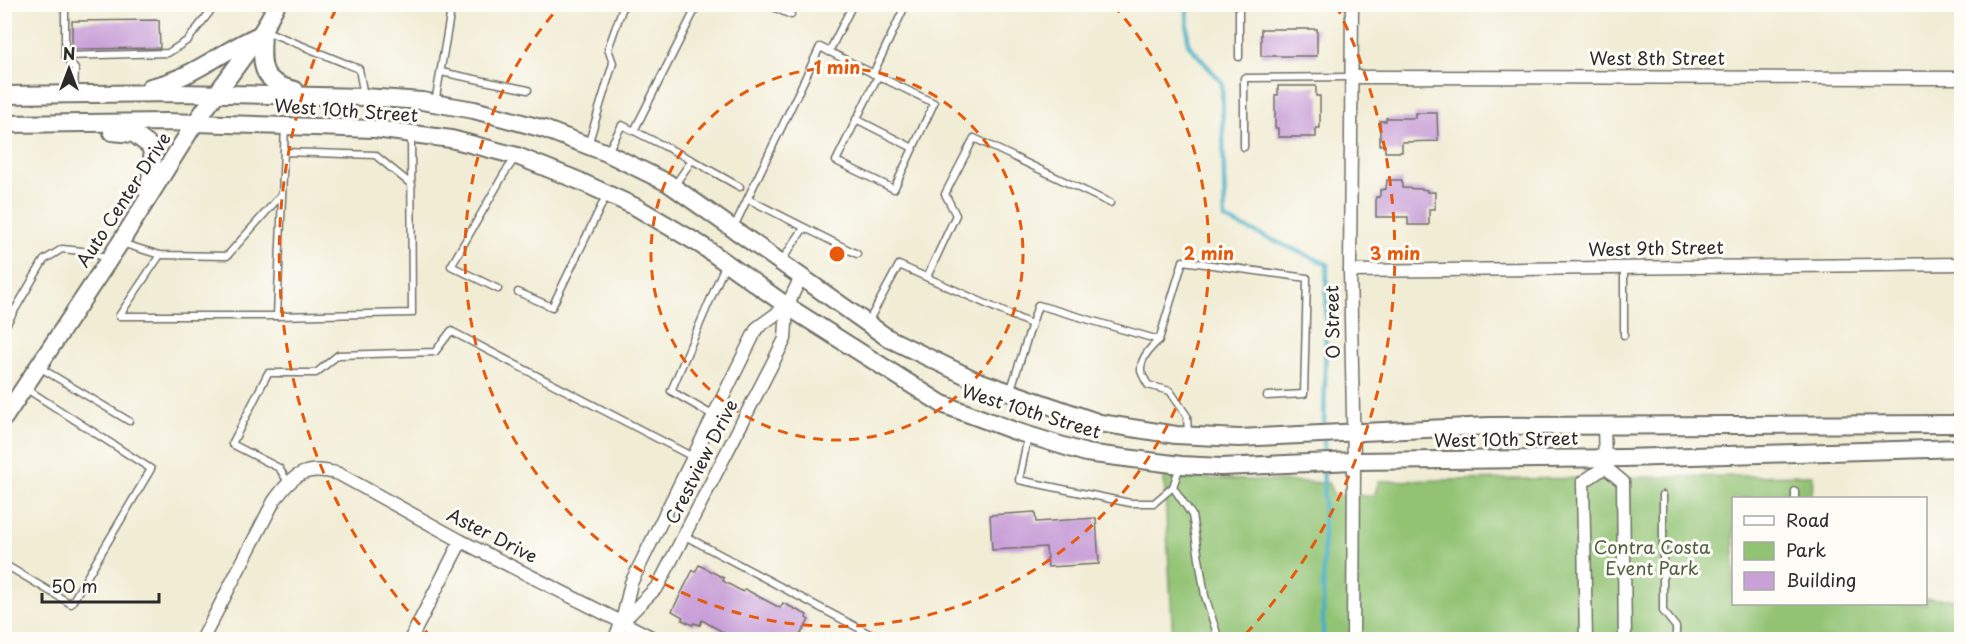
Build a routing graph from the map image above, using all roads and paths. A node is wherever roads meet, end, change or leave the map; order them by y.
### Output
1 (65, 4) edge
2 (216, 4) edge
3 (452, 4) edge
4 (624, 4) edge
5 (698, 4) edge
6 (766, 4) edge
7 (853, 4) edge
8 (906, 4) edge
9 (1239, 4) edge
10 (1352, 4) edge
11 (270, 6) edge
12 (791, 15) dead end
13 (261, 32) junction
14 (829, 52) junction
15 (65, 56) junction
16 (1239, 57) dead end
17 (441, 72) junction
18 (875, 75) junction
19 (1352, 77) junction
20 (1962, 78) edge
21 (528, 90) dead end
22 (74, 94) junction
23 (121, 94) junction
24 (217, 94) junction
25 (4, 95) edge
26 (318, 96) junction
27 (364, 97) junction
28 (435, 103) junction
29 (856, 119) junction
30 (195, 123) junction
31 (4, 124) edge
32 (52, 125) junction
33 (285, 126) junction
34 (634, 131) junction
35 (411, 134) junction
36 (588, 146) junction
37 (1244, 147) dead end
38 (913, 148) junction
39 (284, 152) junction
40 (607, 153) junction
41 (517, 156) junction
42 (692, 160) junction
43 (412, 184) junction
44 (674, 187) junction
45 (740, 187) dead end
46 (607, 193) junction
47 (282, 194) junction
48 (148, 198) junction
49 (748, 199) junction
50 (1110, 203) dead end
51 (804, 228) junction
52 (733, 229) junction
53 (120, 243) junction
54 (857, 254) dead end
55 (160, 255) junction
56 (110, 259) junction
57 (780, 262) junction
58 (726, 263) junction
59 (1962, 264) edge
60 (1624, 268) junction
61 (1350, 271) junction
62 (801, 277) junction
63 (927, 278) junction
64 (498, 289) dead end
65 (518, 292) dead end
66 (787, 306) junction
67 (277, 316) junction
68 (868, 323) junction
69 (1031, 324) junction
70 (6, 325) dead end
71 (1624, 335) dead end
72 (1160, 340) junction
73 (38, 367) junction
74 (24, 388) junction
75 (1010, 393) junction
76 (1267, 396) dead end
77 (714, 416) junction
78 (4, 418) edge
79 (129, 421) dead end
80 (1958, 424) edge
81 (1604, 425) junction
82 (1353, 432) junction
83 (1028, 435) junction
84 (1188, 435) junction
85 (1962, 448) edge
86 (694, 458) junction
87 (1354, 461) junction
88 (1605, 463) junction
89 (1181, 465) junction
90 (288, 482) junction
91 (1173, 487) junction
92 (1663, 495) dead end
93 (684, 535) junction
94 (461, 541) junction
95 (4, 564) edge
96 (622, 622) junction
97 (202, 639) edge
98 (410, 639) edge
99 (614, 639) edge
100 (657, 639) edge
101 (881, 639) edge
102 (1219, 639) edge
103 (1353, 639) edge
104 (1586, 639) edge
105 (1625, 639) edge
106 (1676, 639) edge

1 - 15 lane
2 - 15 lane
3 - 17 lane
4 - 36 lane
5 - 34 lane
6 - 12 lane
7 - 14 lane
8 - 18 lane
9 - 16 lane
10 - 19 street, O Street
11 - 13 main road, Auto Center Drive
13 - 23 main road
13 - 24 main road, Auto Center Drive
13 - 26 main road
13 - 27 lane
14 - 18 lane
14 - 49 lane
15 - 22 lane
17 - 21 lane
17 - 28 lane
18 - 29 lane
18 - 38 lane
19 - 20 street, West 8th Street
19 - 37 lane
19 - 61 street, O Street
22 - 23 main road
22 - 25 main road
23 - 24 main road, West 10th Street
24 - 26 main road, West 10th Street
24 - 30 main road, Auto Center Drive
26 - 27 main road, West 10th Street
27 - 28 main road, West 10th Street
28 - 36 main road, West 10th Street
29 - 38 lane
29 - 38 lane
30 - 32 main road, West 10th Street
30 - 33 main road, West 10th Street
30 - 48 main road, Auto Center Drive
31 - 32 main road
32 - 48 main road
33 - 35 main road, West 10th Street
33 - 39 lane
34 - 40 lane
34 - 42 lane
35 - 41 main road, West 10th Street
35 - 43 lane
36 - 40 main road, West 10th Street
39 - 43 lane
39 - 47 lane
40 - 44 main road, West 10th Street
41 - 46 main road, West 10th Street
41 - 64 lane
42 - 44 lane
42 - 45 lane
43 - 67 lane
44 - 52 main road, West 10th Street
46 - 58 main road, West 10th Street
46 - 65 lane
47 - 55 lane
47 - 67 lane
48 - 53 main road, Auto Center Drive
49 - 51 lane
49 - 52 lane
50 - 63 lane
51 - 54 lane
51 - 57 lane
52 - 57 main road, West 10th Street
53 - 55 lane
53 - 56 main road, Auto Center Drive
55 - 67 lane
56 - 70 lane
56 - 73 main road, Auto Center Drive
57 - 62 main road, West 10th Street
58 - 66 main road, West 10th Street
58 - 77 lane
59 - 60 street, West 9th Street
60 - 61 street, West 9th Street
60 - 71 lane
61 - 82 street, O Street
62 - 66 street, Crestview Drive
62 - 68 main road, West 10th Street
63 - 68 lane
63 - 69 lane
66 - 77 street, Crestview Drive
66 - 83 main road, West 10th Street
66 - 93 street, Crestview Drive
68 - 75 main road, West 10th Street
69 - 72 lane
69 - 75 lane
72 - 76 lane
72 - 84 lane
73 - 74 main road, Auto Center Drive
73 - 79 lane
74 - 78 main road, Auto Center Drive
74 - 95 lane
75 - 84 main road, West 10th Street
77 - 86 street, Crestview Drive
80 - 81 main road, West 10th Street
81 - 82 main road, West 10th Street
81 - 88 street
82 - 84 main road, West 10th Street
82 - 87 street, O Street
83 - 89 main road, West 10th Street
83 - 91 lane
85 - 88 main road, West 10th Street
86 - 90 lane
86 - 96 street, Crestview Drive
87 - 88 main road, West 10th Street
87 - 89 main road, West 10th Street
87 - 103 street, O Street
88 - 104 street
88 - 105 street
89 - 91 lane
90 - 94 street, Aster Drive
90 - 97 street
91 - 102 lane
92 - 106 lane
93 - 96 street, Crestview Drive
93 - 101 lane
94 - 96 street, Aster Drive
94 - 98 street
96 - 99 street, Crestview Drive
96 - 100 street, Aster Drive

